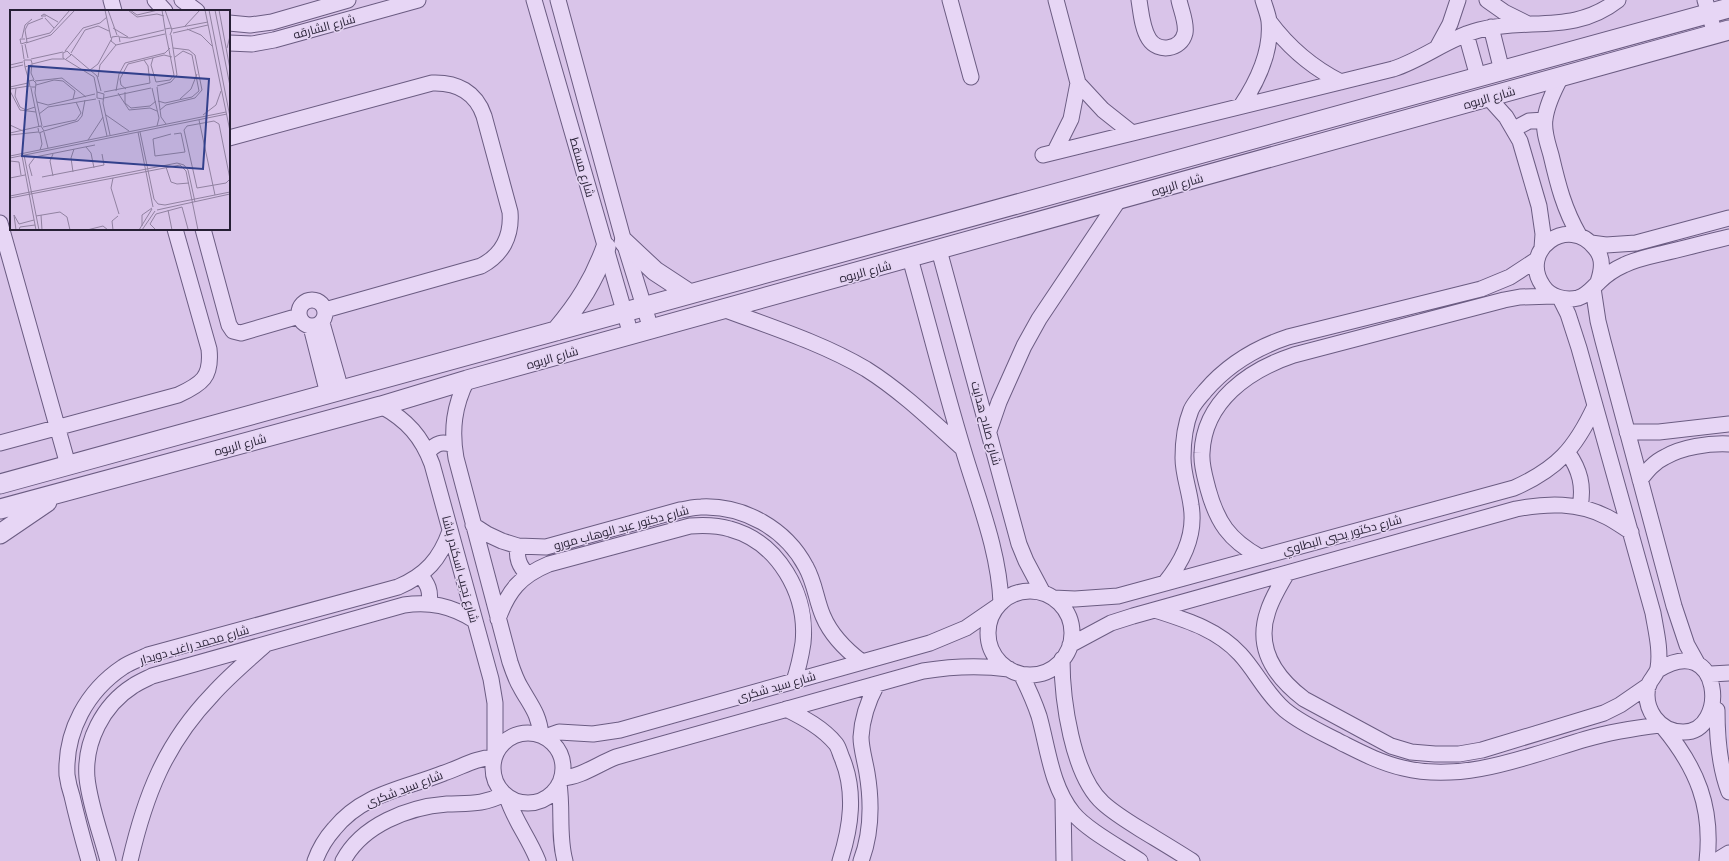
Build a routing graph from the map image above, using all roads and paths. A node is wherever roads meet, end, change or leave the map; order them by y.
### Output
1 (111, 0) edge
2 (155, 0) edge
3 (182, 0) edge
4 (348, 0) edge
5 (418, 0) edge
6 (534, 0) edge
7 (558, 0) edge
8 (950, 0) edge
9 (1056, 0) edge
10 (1139, 0) edge
11 (1179, 0) edge
12 (1263, 0) edge
13 (1458, 0) edge
14 (1487, 0) edge
15 (1618, 0) edge
16 (1707, 7) edge
17 (1729, 8) edge
18 (114, 10) edge
19 (164, 10) edge
20 (196, 10) edge
21 (1269, 21) junction
22 (230, 24) edge
23 (1528, 24) junction
24 (1491, 27) junction
25 (1722, 32) edge
26 (1466, 34) junction
27 (230, 43) edge
28 (1438, 46) junction
29 (1502, 71) junction
30 (971, 77) dead end
31 (1478, 77) junction
32 (1561, 77) junction
33 (1342, 82) junction
34 (1078, 83) junction
35 (1410, 96) junction
36 (1488, 97) junction
37 (1241, 106) junction
38 (1416, 117) junction
39 (1545, 120) junction
40 (1514, 129) junction
41 (1132, 133) junction
42 (230, 138) edge
43 (1196, 155) junction
44 (1203, 177) junction
45 (1118, 201) junction
46 (1729, 218) edge
47 (0, 223) edge
48 (175, 230) edge
49 (203, 230) edge
50 (1729, 237) edge
51 (1585, 239) junction
52 (615, 244) junction
53 (939, 250) junction
54 (1539, 254) junction
55 (910, 258) junction
56 (1596, 285) junction
57 (690, 294) junction
58 (1557, 297) junction
59 (644, 306) junction
60 (723, 309) junction
61 (624, 312) junction
62 (299, 316) junction
63 (319, 320) junction
64 (651, 329) junction
65 (556, 331) junction
66 (631, 335) junction
67 (467, 380) junction
68 (334, 392) junction
69 (381, 406) junction
70 (1595, 406) junction
71 (1729, 424) edge
72 (57, 427) junction
73 (989, 431) junction
74 (1627, 432) junction
75 (0, 443) edge
76 (1729, 444) edge
77 (454, 445) junction
78 (962, 448) junction
79 (428, 452) junction
80 (1568, 453) junction
81 (68, 465) junction
82 (1640, 480) junction
83 (0, 484) edge
84 (61, 492) junction
85 (1580, 507) junction
86 (0, 509) edge
87 (1217, 518) junction
88 (1192, 524) junction
89 (473, 525) junction
90 (450, 531) junction
91 (1631, 532) junction
92 (0, 534) edge
93 (518, 546) junction
94 (1260, 556) junction
95 (1287, 573) junction
96 (420, 575) junction
97 (528, 575) junction
98 (1165, 583) junction
99 (1048, 596) junction
100 (429, 603) junction
101 (999, 604) junction
102 (1155, 610) junction
103 (823, 616) junction
104 (498, 619) junction
105 (474, 620) junction
106 (803, 621) junction
107 (267, 644) junction
108 (1070, 645) junction
109 (1268, 657) junction
110 (1062, 659) junction
111 (862, 662) junction
112 (1697, 663) junction
113 (1251, 668) junction
114 (1658, 670) junction
115 (1015, 672) junction
116 (1729, 673) edge
117 (1711, 674) junction
118 (794, 681) junction
119 (877, 684) junction
120 (1649, 684) junction
121 (1721, 705) edge
122 (786, 709) junction
123 (1662, 726) junction
124 (543, 736) junction
125 (861, 738) junction
126 (837, 745) junction
127 (494, 756) junction
128 (560, 782) junction
129 (1729, 792) edge
130 (505, 796) junction
131 (1063, 800) junction
132 (1729, 853) edge
133 (89, 861) edge
134 (108, 861) edge
135 (130, 861) edge
136 (315, 861) edge
137 (343, 861) edge
138 (538, 861) edge
139 (565, 861) edge
140 (840, 861) edge
141 (861, 861) edge
142 (1064, 861) edge
143 (1140, 861) edge
144 (1192, 861) edge
145 (1707, 861) edge
146 (1716, 861) edge

1 - 18 street
2 - 19 street
3 - 20 street
4 - 22 street, شارع الشارقه
5 - 27 street, شارع الشارقه
6 - 52 street, شارع مسقط
7 - 52 street, شارع مسقط
8 - 30 street
9 - 34 street
10 - 11 street
12 - 21 street
13 - 28 street
14 - 23 street
15 - 23 street
16 - 17 street, شارع الربوه
16 - 25 street
16 - 29 street, شارع الربوه
21 - 33 street
21 - 37 street
23 - 24 street
24 - 26 street
24 - 29 street
25 - 32 street, شارع الربوه
26 - 28 street
26 - 31 street
28 - 33 street
29 - 31 street, شارع الربوه
31 - 35 street, شارع الربوه
32 - 36 street, شارع الربوه
32 - 39 street
33 - 37 street
34 - 41 street
34 - 41 street
35 - 38 street
35 - 43 street, شارع الربوه
36 - 38 street, شارع الربوه
36 - 40 street
37 - 41 street
38 - 44 street, شارع الربوه
39 - 40 street
39 - 51 street
40 - 54 street
42 - 63 street
43 - 44 street
43 - 57 street, شارع الربوه
44 - 45 street, شارع الربوه
45 - 53 street, شارع الربوه
45 - 73 street
46 - 51 street
47 - 72 street
48 - 72 street
49 - 62 street
50 - 56 street
51 - 54 street
51 - 56 street
52 - 57 street
52 - 59 street, شارع مسقط
52 - 61 street, شارع مسقط
52 - 65 street
53 - 55 street, شارع الربوه
53 - 73 street, شارع صلاح هدايت
54 - 58 street
54 - 88 street
55 - 60 street, شارع الربوه
55 - 78 street
56 - 58 street
56 - 74 street
57 - 59 street, شارع الربوه
58 - 70 street
58 - 87 street
59 - 61 street, شارع الربوه
59 - 64 street, شارع مسقط
60 - 64 street, شارع الربوه
60 - 78 street
61 - 65 street, شارع الربوه
61 - 66 street, شارع مسقط
62 - 63 street
62 - 63 street
63 - 68 street
64 - 66 street, شارع الربوه
65 - 68 street, شارع الربوه
66 - 67 street, شارع الربوه
67 - 69 street, شارع الربوه
67 - 77 street, شارع نجيب اسكندر باشا
68 - 81 street, شارع الربوه
69 - 79 street, شارع نجيب اسكندر باشا
69 - 84 street, شارع الربوه
70 - 80 street, شارع دكتور يحيي البطاوي
70 - 91 street
71 - 74 street
72 - 75 street
72 - 81 street
73 - 99 street, شارع صلاح هدايت
74 - 82 street
76 - 82 street
77 - 79 street
77 - 89 street, شارع نجيب اسكندر باشا
78 - 101 street
79 - 90 street, شارع نجيب اسكندر باشا
80 - 85 street
80 - 94 street, شارع دكتور يحيي البطاوي
81 - 83 street, شارع الربوه
82 - 112 street
84 - 86 street, شارع الربوه
84 - 92 street
85 - 91 street, شارع دكتور يحيي البطاوي
85 - 95 street, شارع دكتور يحيي البطاوي
87 - 88 street
87 - 94 street
88 - 98 street
89 - 93 street, شارع دكتور عبد الوهاب مورو
89 - 104 street, شارع نجيب اسكندر باشا
90 - 96 street, شارع محمد راغب دويدار
90 - 105 street, شارع نجيب اسكندر باشا
91 - 114 street
93 - 97 street
93 - 103 street, شارع دكتور عبد الوهاب مورو
94 - 98 street, شارع دكتور يحيي البطاوي
95 - 102 street, شارع دكتور يحيي البطاوي
95 - 109 street
96 - 100 street
96 - 133 street, شارع محمد راغب دويدار
97 - 104 street, شارع دكتور عبد الوهاب مورو
97 - 106 street, شارع دكتور عبد الوهاب مورو
98 - 99 street, شارع دكتور يحيي البطاوي
99 - 101 street
99 - 108 street
100 - 105 street, شارع محمد راغب دويدار
100 - 107 street, شارع محمد راغب دويدار
101 - 111 street, شارع سيد شكرى
101 - 115 street
102 - 108 street, شارع دكتور يحيي البطاوي
102 - 113 street
103 - 106 street
103 - 111 street, شارع دكتور عبد الوهاب مورو
104 - 124 street, شارع نجيب اسكندر باشا
105 - 127 street, شارع نجيب اسكندر باشا
106 - 118 street, شارع دكتور عبد الوهاب مورو
107 - 134 street, شارع محمد راغب دويدار
107 - 135 street
108 - 110 street
109 - 113 street
109 - 120 street
110 - 115 street
110 - 144 street
111 - 118 street, شارع سيد شكرى
112 - 114 street
112 - 117 street
113 - 123 street
114 - 120 street
115 - 119 street, شارع سيد شكرى
115 - 131 street
116 - 117 street
117 - 121 street
118 - 124 street, شارع سيد شكرى
119 - 122 street, شارع سيد شكرى
119 - 125 street
120 - 123 street
121 - 123 street
121 - 129 street
122 - 126 street
122 - 128 street, شارع سيد شكرى
123 - 145 street
124 - 127 street
124 - 128 street
125 - 126 street
125 - 141 street
126 - 140 street
127 - 130 street
127 - 136 street, شارع سيد شكرى
128 - 130 street
128 - 139 street
130 - 137 street, شارع سيد شكرى
130 - 138 street
131 - 142 street
131 - 143 street
132 - 146 street

